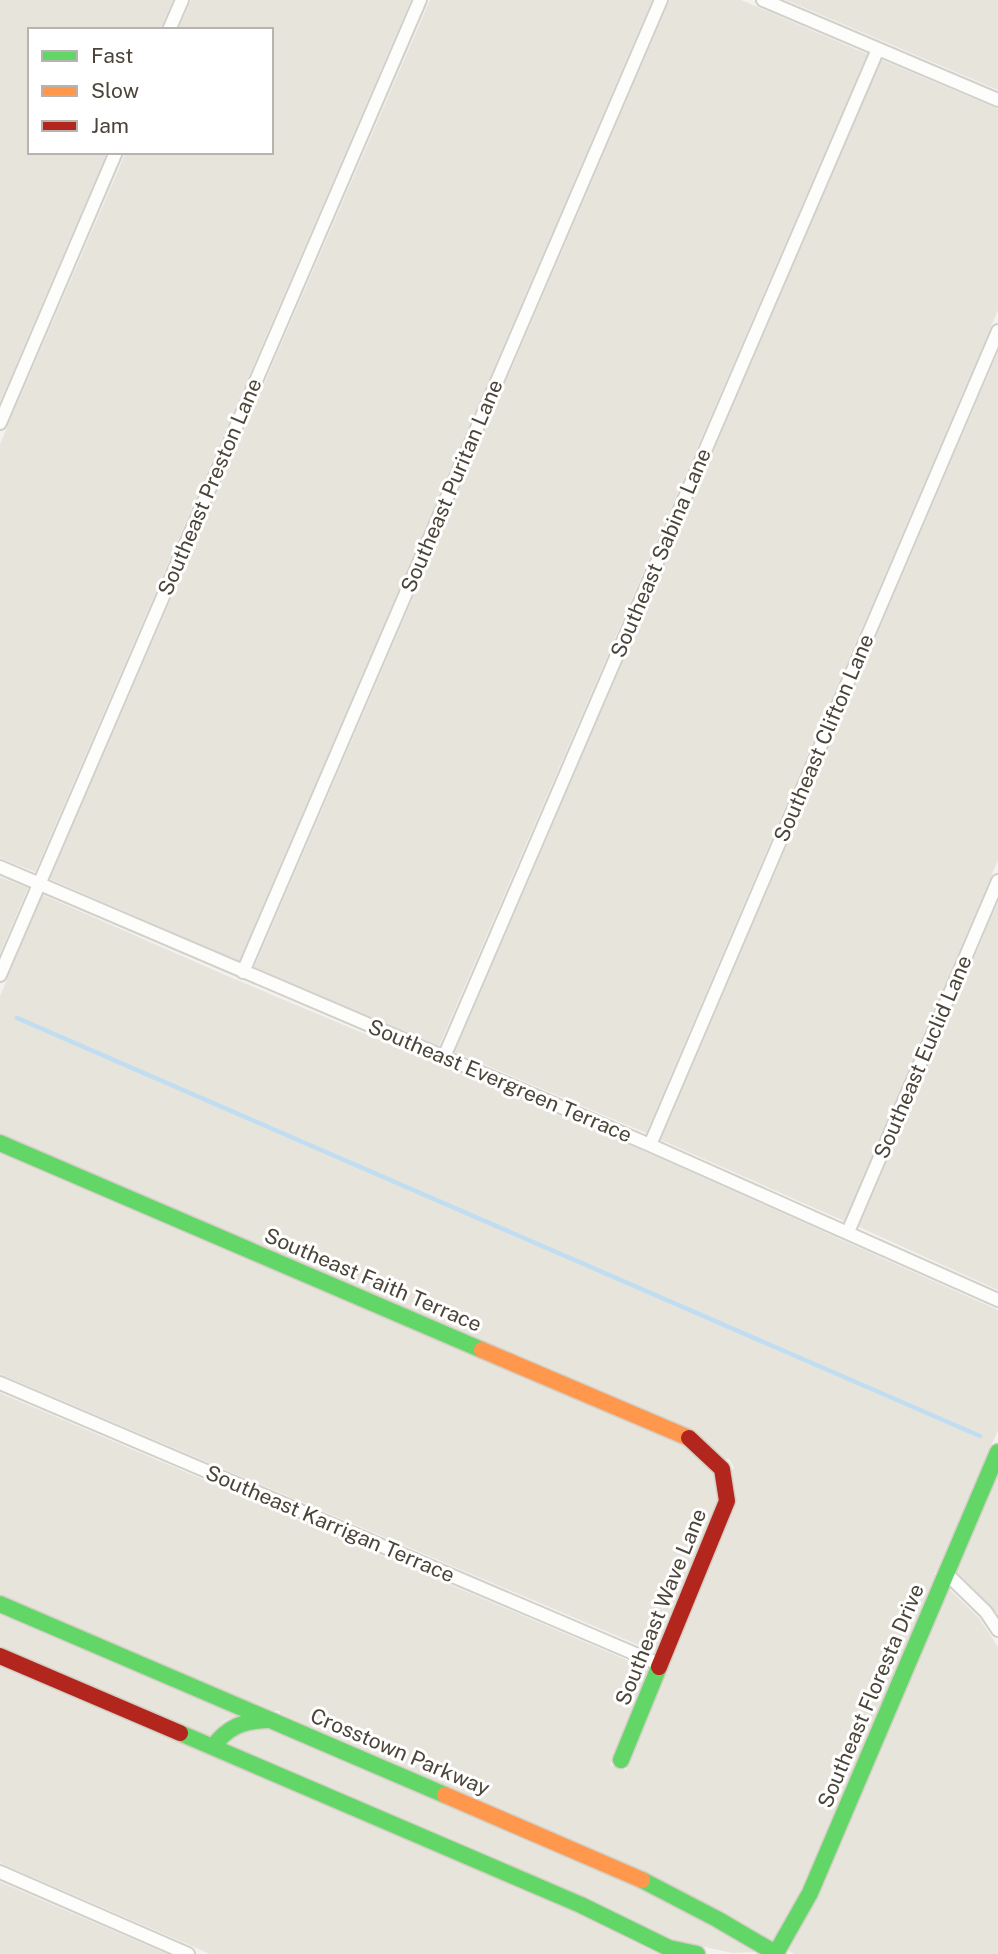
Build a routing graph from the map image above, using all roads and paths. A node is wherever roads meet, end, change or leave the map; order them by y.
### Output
1 (182, 0) edge
2 (421, 0) edge
3 (661, 0) edge
4 (763, 0) edge
5 (170, 28) edge
6 (878, 49) junction
7 (998, 100) edge
8 (116, 154) edge
9 (998, 331) edge
10 (0, 423) edge
11 (0, 867) edge
12 (998, 881) edge
13 (39, 884) junction
14 (243, 972) junction
15 (0, 975) edge
16 (444, 1057) junction
17 (0, 1143) edge
18 (650, 1145) junction
19 (848, 1232) junction
20 (998, 1300) edge
21 (0, 1383) edge
22 (998, 1452) edge
23 (722, 1469) joint
24 (946, 1573) junction
25 (0, 1604) edge
26 (998, 1630) edge
27 (0, 1656) edge
28 (659, 1664) junction
29 (271, 1720) junction
30 (213, 1747) junction
31 (621, 1760) dead end
32 (0, 1872) edge
33 (675, 1951) edge
34 (188, 1954) edge
35 (697, 1954) edge
36 (775, 1954) edge

1 - 5 street
2 - 13 street, Southeast Preston Lane
3 - 14 street, Southeast Puritan Lane
4 - 6 street
6 - 7 street
6 - 16 street, Southeast Sabina Lane
8 - 10 street
9 - 18 street, Southeast Clifton Lane
11 - 13 street, Southeast Evergreen Terrace
12 - 19 street, Southeast Euclid Lane
13 - 14 street, Southeast Evergreen Terrace
13 - 15 street, Southeast Preston Lane
14 - 16 street, Southeast Evergreen Terrace
16 - 18 street, Southeast Evergreen Terrace
17 - 23 main road, Southeast Faith Terrace
18 - 19 street, Southeast Evergreen Terrace
19 - 20 street, Southeast Evergreen Terrace
21 - 28 street, Southeast Karrigan Terrace
22 - 24 main road, Southeast Floresta Drive
23 - 28 main road, Southeast Wave Lane
24 - 26 street
24 - 36 main road, Southeast Floresta Drive
25 - 29 main road, Crosstown Parkway
27 - 30 main road
28 - 31 main road, Southeast Wave Lane
29 - 30 main road
29 - 36 main road, Crosstown Parkway
30 - 33 main road
32 - 34 street
33 - 35 main road

